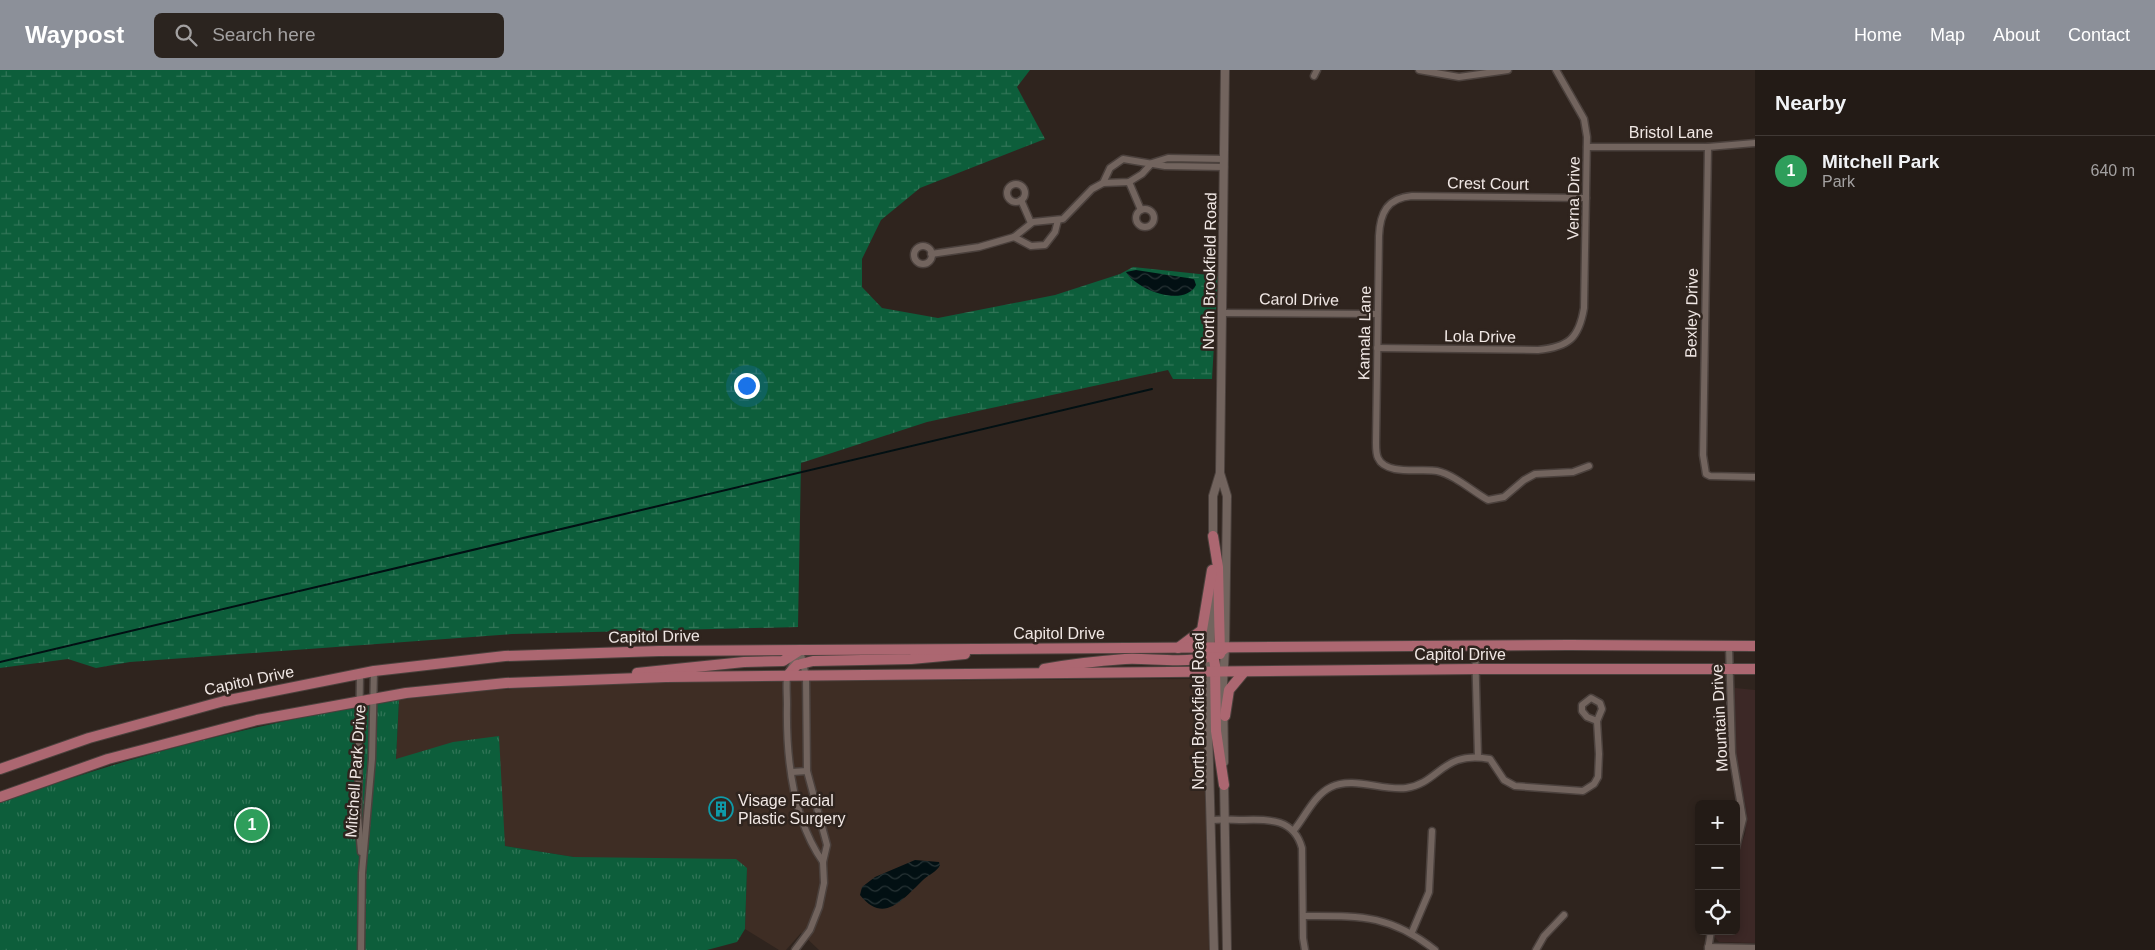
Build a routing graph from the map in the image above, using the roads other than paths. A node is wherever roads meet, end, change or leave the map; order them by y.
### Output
1 (1225, 70) edge
2 (1419, 70) edge
3 (1508, 70) edge
4 (1556, 70) edge
5 (1755, 143) edge
6 (1587, 147) junction
7 (1708, 147) junction
8 (1152, 163) junction
9 (1224, 163) junction
10 (1129, 182) junction
11 (1103, 183) junction
12 (1586, 198) junction
13 (1021, 200) dead end
14 (1390, 202) joint
15 (1141, 210) dead end
16 (1058, 220) junction
17 (1031, 223) junction
18 (1014, 237) junction
19 (932, 254) dead end
20 (1221, 313) junction
21 (1377, 314) junction
22 (1577, 334) joint
23 (1377, 348) junction
24 (1589, 466) dead end
25 (1220, 473) junction
26 (1755, 478) edge
27 (1213, 536) junction
28 (1212, 570) junction
29 (1475, 646) junction
30 (1730, 646) junction
31 (1755, 646) edge
32 (1022, 648) junction
33 (1178, 648) junction
34 (800, 650) junction
35 (1216, 652) junction
36 (803, 662) junction
37 (1730, 668) junction
38 (1476, 669) junction
39 (1755, 669) edge
40 (374, 671) junction
41 (1216, 672) junction
42 (1244, 672) junction
43 (360, 674) junction
44 (1016, 674) junction
45 (788, 676) junction
46 (806, 676) junction
47 (609, 679) junction
48 (374, 699) junction
49 (360, 701) junction
50 (1225, 716) junction
51 (1597, 721) dead end
52 (1478, 757) junction
53 (0, 769) edge
54 (807, 771) junction
55 (792, 772) junction
56 (1224, 785) junction
57 (0, 797) edge
58 (1224, 819) junction
59 (1212, 820) junction
60 (1294, 830) junction
61 (1432, 831) dead end
62 (1737, 845) edge
63 (823, 862) junction
64 (362, 873) junction
65 (1564, 915) dead end
66 (1304, 916) junction
67 (1412, 932) junction
68 (1710, 935) edge
69 (1755, 948) edge
70 (1708, 949) edge
71 (361, 950) edge
72 (796, 950) edge
73 (1214, 950) edge
74 (1227, 950) edge
75 (1305, 950) edge
76 (1435, 950) edge
77 (1536, 950) edge

1 - 9 street, North Brookfield Road
2 - 3 street
4 - 6 street, Verna Drive
5 - 7 street, Bristol Lane
6 - 7 street, Bristol Lane
6 - 12 street, Verna Drive
7 - 26 street, Bexley Drive
8 - 9 street
8 - 10 street
8 - 11 street
9 - 20 street, North Brookfield Road
10 - 11 street
10 - 15 street
11 - 16 street
12 - 14 street, Crest Court
12 - 22 street, Verna Drive
13 - 17 street
14 - 21 street, Kamala Lane
16 - 17 street
16 - 18 street
17 - 18 street
18 - 19 street
20 - 21 street, Carol Drive
20 - 25 street, North Brookfield Road
21 - 23 street, Kamala Lane
22 - 23 street, Lola Drive
23 - 24 street, Kamala Lane
25 - 27 street, North Brookfield Road
25 - 35 street, North Brookfield Road
27 - 28 street, North Brookfield Road
27 - 35 main road
28 - 33 main road
28 - 35 street, North Brookfield Road
29 - 30 main road, Capitol Drive
29 - 35 main road, Capitol Drive
29 - 38 street
30 - 31 main road, Capitol Drive
30 - 37 street, Mountain Drive
32 - 33 main road, Capitol Drive
32 - 34 main road, Capitol Drive
32 - 36 main road
33 - 35 main road, Capitol Drive
34 - 36 street
34 - 40 main road, Capitol Drive
34 - 45 street
34 - 47 main road
35 - 41 main road
35 - 44 main road
36 - 45 main road
36 - 46 street
37 - 38 main road, Capitol Drive
37 - 39 main road, Capitol Drive
37 - 62 street, Mountain Drive
38 - 42 main road, Capitol Drive
38 - 52 street
40 - 43 main road, Capitol Drive
40 - 48 street, Mitchell Park Drive
41 - 42 main road, Capitol Drive
41 - 44 main road, Capitol Drive
41 - 50 street, North Brookfield Road
41 - 56 main road
41 - 59 street, North Brookfield Road
42 - 50 main road
43 - 49 street, Mitchell Park Drive
43 - 53 main road, Capitol Drive
44 - 46 main road, Capitol Drive
45 - 46 main road, Capitol Drive
45 - 47 main road
45 - 55 street
46 - 54 street
47 - 48 main road
48 - 49 main road
48 - 64 street, Mitchell Park Drive
49 - 57 main road
49 - 64 street, Mitchell Park Drive
50 - 56 street, North Brookfield Road
51 - 52 street
52 - 60 street
54 - 55 street
54 - 63 street
55 - 63 street
56 - 58 street, North Brookfield Road
58 - 59 street
58 - 60 street
58 - 74 street, North Brookfield Road
59 - 73 street, North Brookfield Road
60 - 66 street
61 - 67 street
63 - 72 street
64 - 71 street, Mitchell Park Drive
65 - 77 street
66 - 67 street
66 - 75 street
67 - 76 street
68 - 70 street
69 - 70 street

